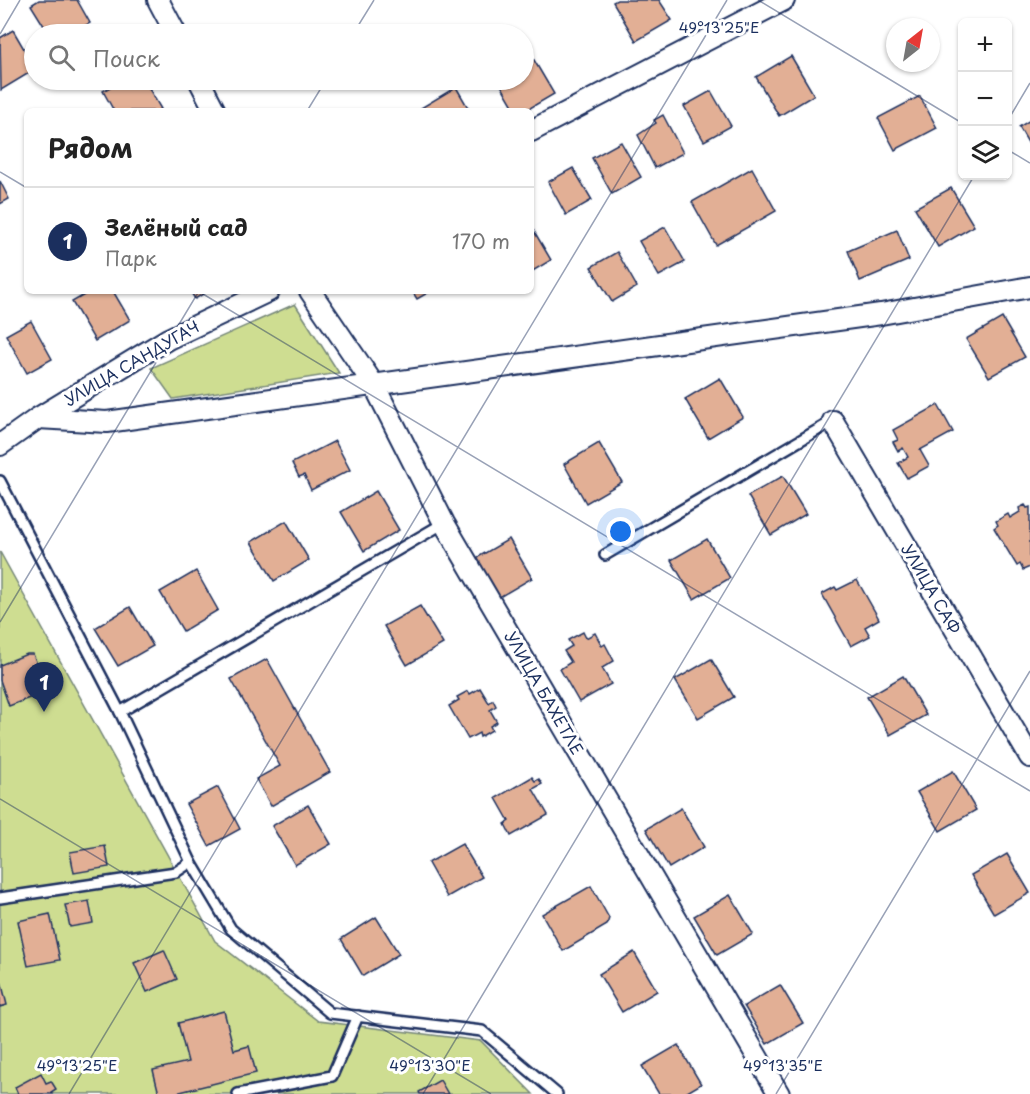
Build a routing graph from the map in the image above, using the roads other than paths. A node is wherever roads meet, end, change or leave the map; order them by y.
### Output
1 (158, 0) edge
2 (784, 0) edge
3 (171, 24) edge
4 (204, 90) edge
5 (213, 108) edge
6 (534, 128) edge
7 (1030, 287) edge
8 (263, 294) edge
9 (312, 294) edge
10 (374, 385) junction
11 (38, 417) junction
12 (833, 421) joint
13 (0, 445) edge
14 (0, 481) edge
15 (444, 523) junction
16 (605, 555) dead end
17 (120, 712) junction
18 (1030, 757) edge
19 (191, 862) junction
20 (0, 898) edge
21 (358, 1017) junction
22 (238, 1094) edge
23 (556, 1094) edge
24 (779, 1094) edge

1 - 3 street
2 - 6 street
4 - 5 street
7 - 10 street
8 - 11 street, УЛИЦА САНДУГАЧ
9 - 10 street, УЛИЦА БАХЕТЛЕ
10 - 11 street
10 - 15 street, УЛИЦА БАХЕТЛЕ
11 - 13 street, УЛИЦА САНДУГАЧ
12 - 16 lane
12 - 18 street, УЛИЦА САФ
14 - 17 lane
15 - 17 lane
15 - 24 street, УЛИЦА БАХЕТЛЕ
17 - 19 lane
19 - 20 lane
19 - 21 lane
21 - 22 lane
21 - 23 lane

